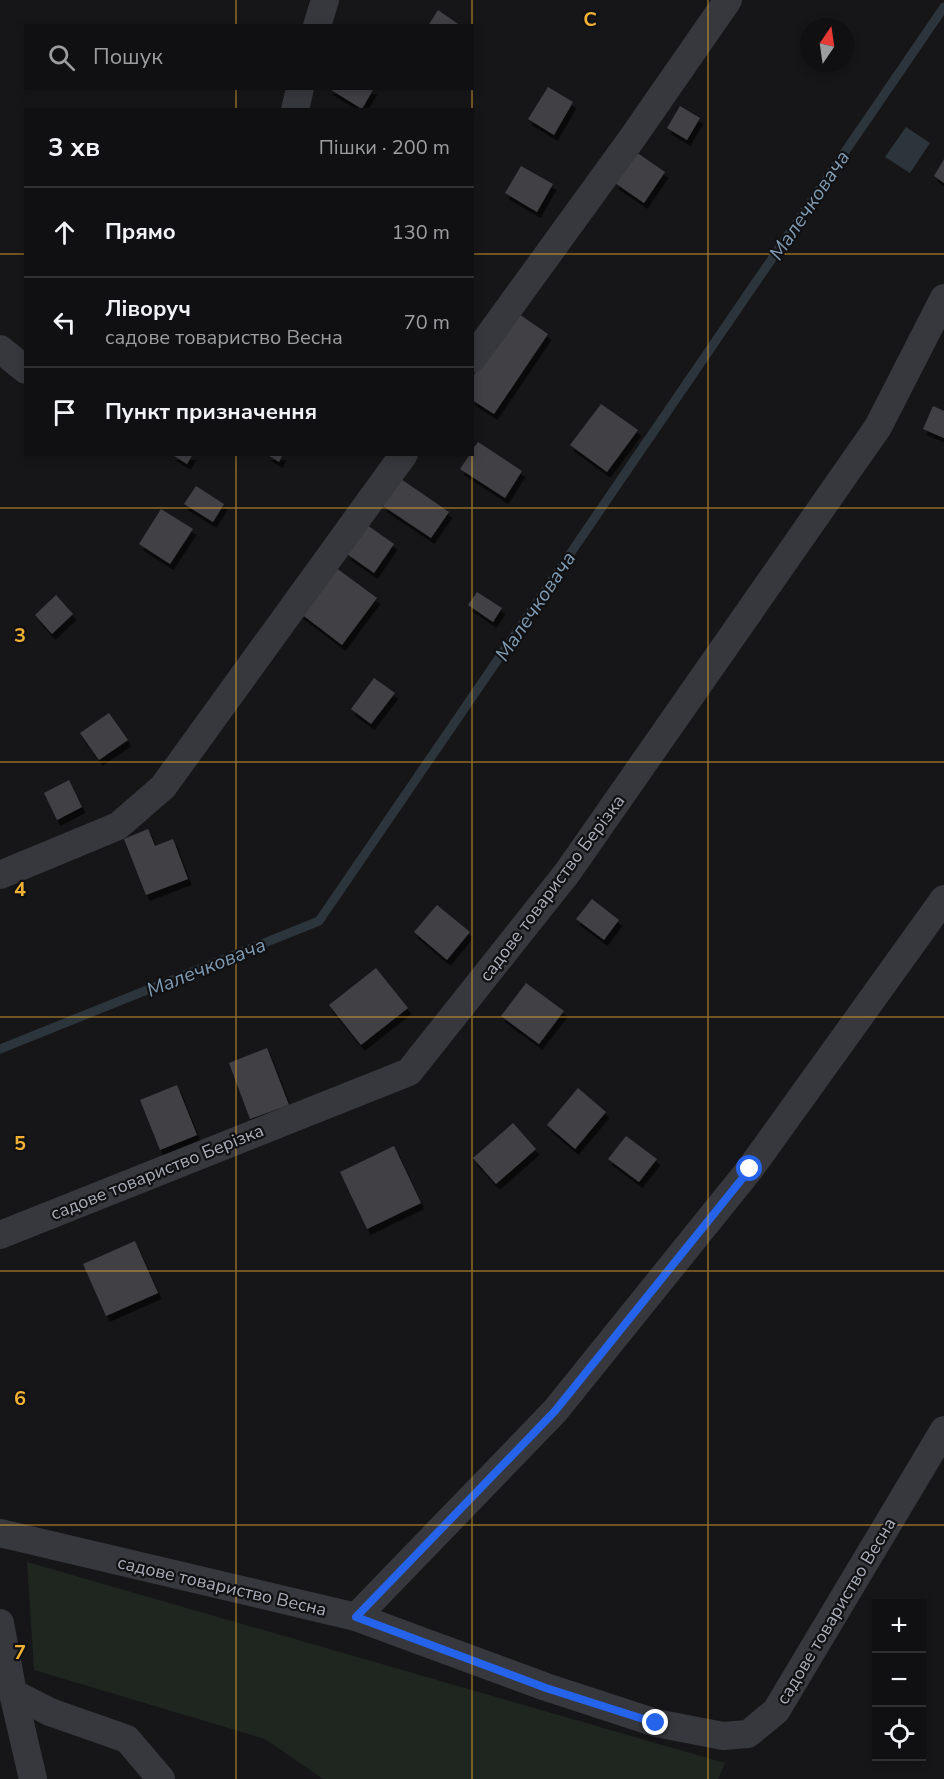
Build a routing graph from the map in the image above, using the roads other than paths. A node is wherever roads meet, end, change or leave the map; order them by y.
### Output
1 (325, 0) edge
2 (728, 0) edge
3 (318, 24) edge
4 (300, 90) edge
5 (295, 108) edge
6 (944, 298) edge
7 (0, 349) edge
8 (474, 356) edge
9 (24, 368) edge
10 (403, 456) edge
11 (0, 875) edge
12 (944, 899) edge
13 (0, 1235) edge
14 (944, 1430) edge
15 (0, 1533) edge
16 (356, 1617) junction
17 (0, 1623) edge
18 (13, 1693) junction
19 (33, 1779) edge
20 (161, 1779) edge

1 - 3 street
2 - 8 street
4 - 5 street
6 - 13 street, садове товариство Берізка
7 - 9 street
10 - 11 street
12 - 16 street
14 - 16 street, садове товариство Весна
15 - 16 street, садове товариство Весна
17 - 18 street
18 - 19 street
18 - 20 street

